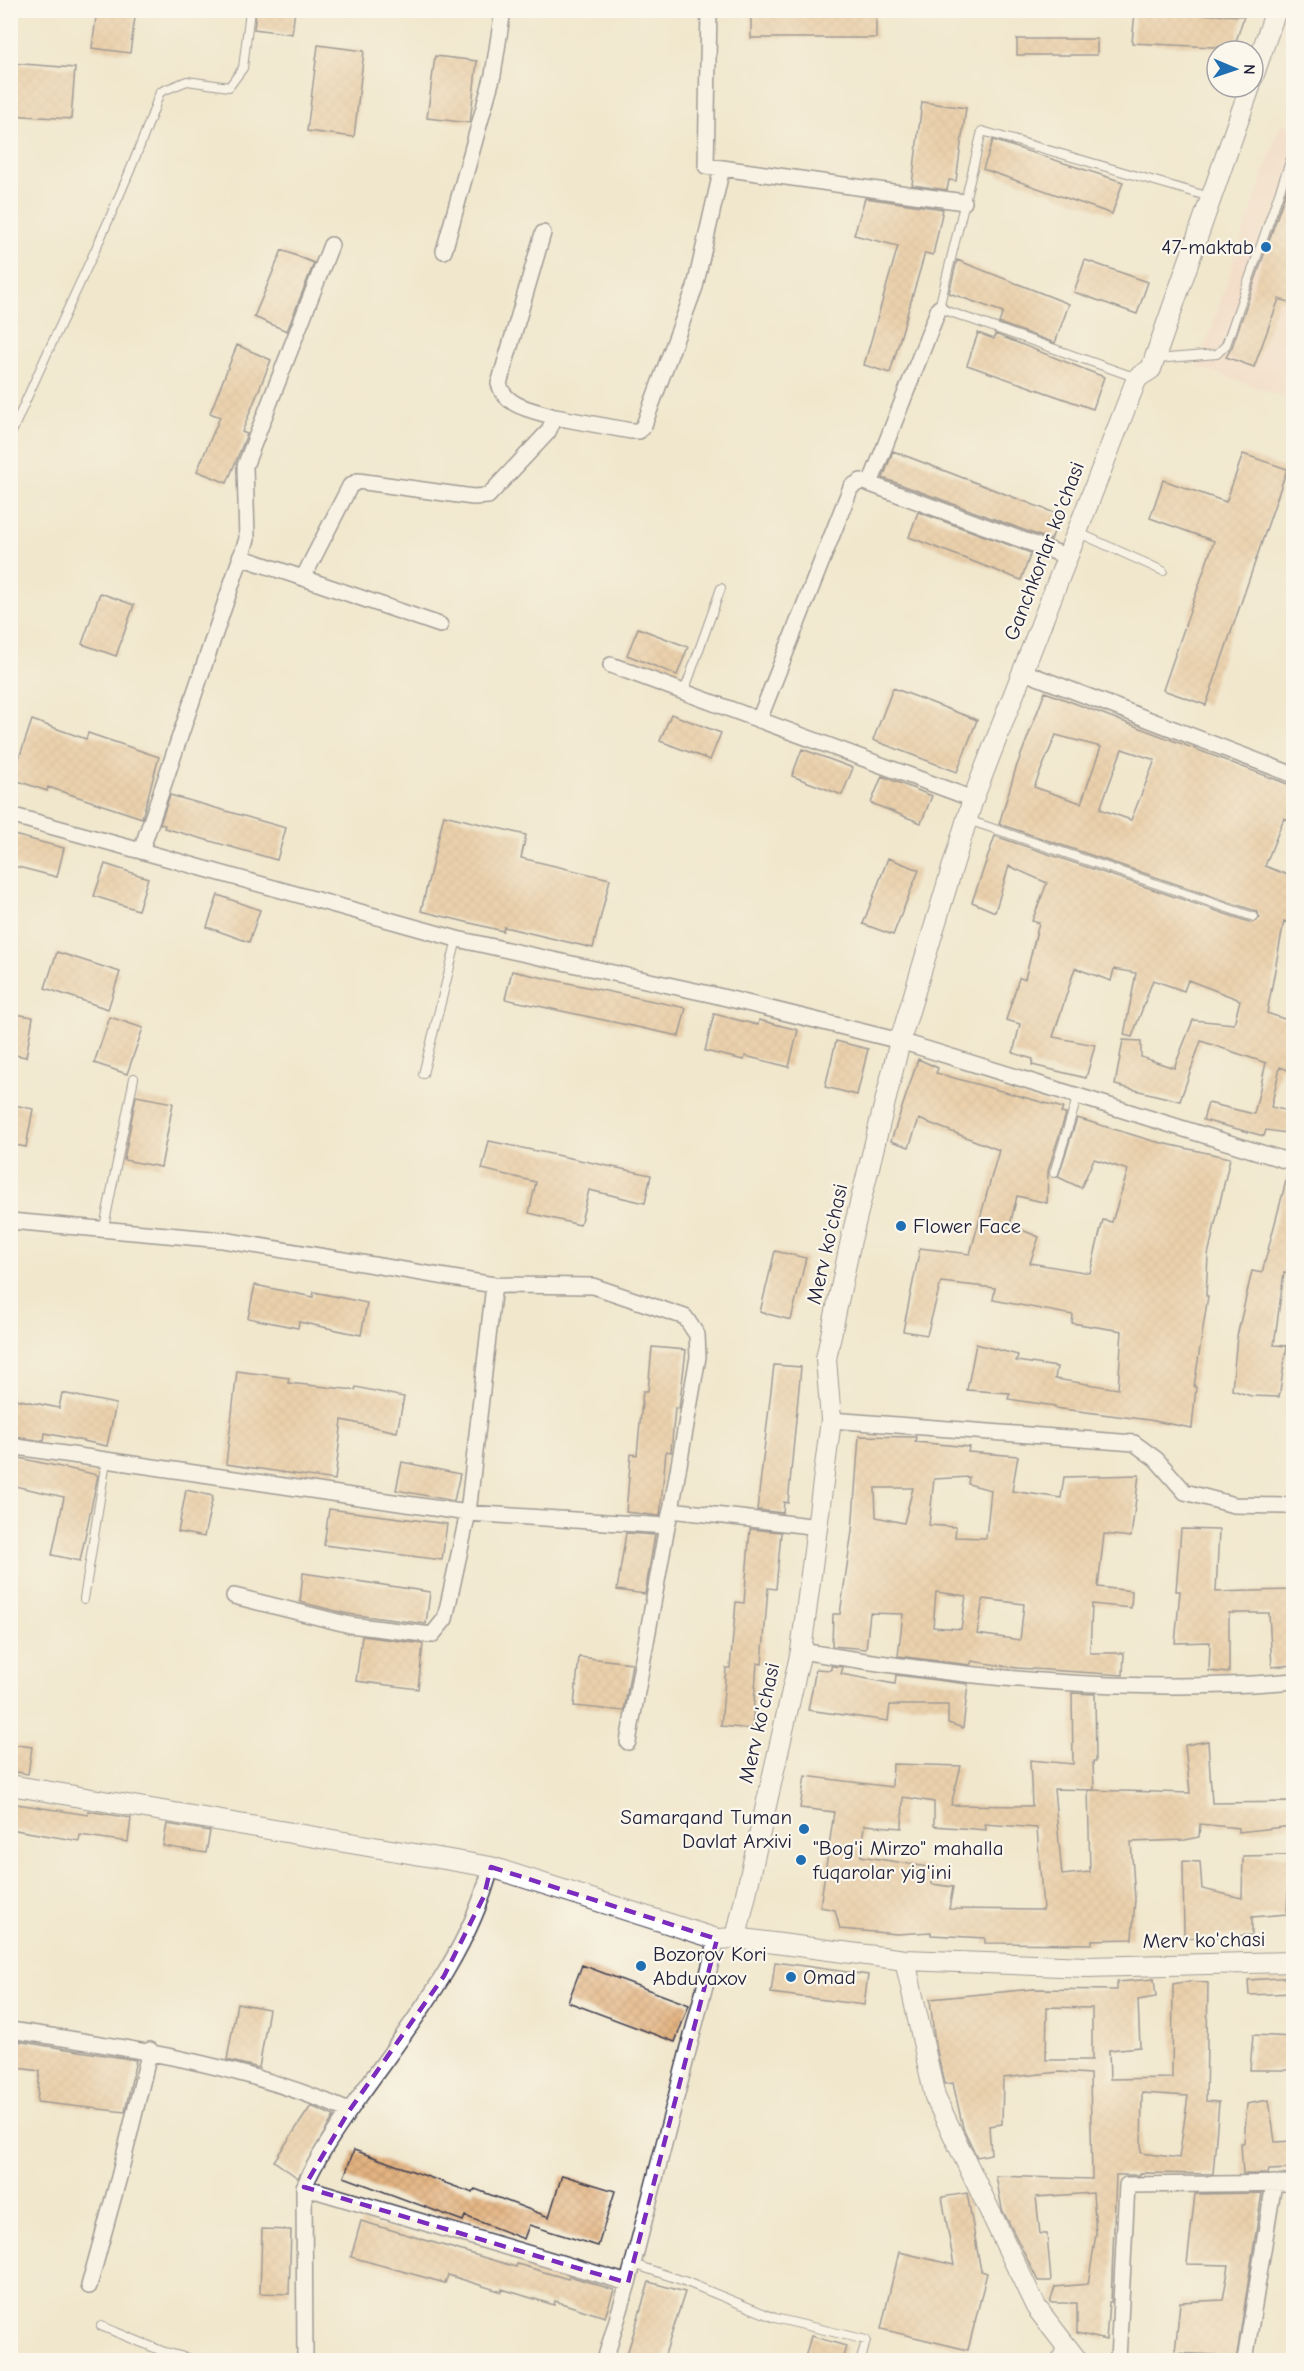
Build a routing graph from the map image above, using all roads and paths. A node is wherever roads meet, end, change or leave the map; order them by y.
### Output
1 (250, 10) edge
2 (503, 10) edge
3 (709, 10) edge
4 (1276, 10) edge
5 (1265, 42) edge
6 (1246, 99) edge
7 (1293, 150) edge
8 (722, 168) junction
9 (1211, 197) junction
10 (964, 202) junction
11 (543, 233) dead end
12 (331, 245) dead end
13 (444, 251) dead end
14 (939, 308) junction
15 (1155, 359) junction
16 (1137, 378) junction
17 (555, 417) junction
18 (10, 437) edge
19 (870, 484) junction
20 (1076, 531) junction
21 (1066, 556) junction
22 (240, 557) junction
23 (1163, 570) dead end
24 (303, 578) junction
25 (721, 588) dead end
26 (440, 625) dead end
27 (611, 665) dead end
28 (1024, 672) junction
29 (684, 692) junction
30 (759, 720) junction
31 (1293, 775) edge
32 (973, 799) junction
33 (10, 815) edge
34 (967, 819) junction
35 (141, 851) junction
36 (1254, 917) dead end
37 (457, 939) junction
38 (900, 1041) junction
39 (423, 1074) dead end
40 (134, 1078) dead end
41 (1078, 1095) junction
42 (1293, 1163) edge
43 (1054, 1173) dead end
44 (10, 1221) edge
45 (104, 1227) junction
46 (494, 1285) junction
47 (831, 1420) junction
48 (10, 1446) edge
49 (106, 1461) junction
50 (1293, 1502) edge
51 (671, 1510) junction
52 (468, 1513) junction
53 (668, 1526) junction
54 (819, 1527) junction
55 (234, 1596) dead end
56 (84, 1599) dead end
57 (801, 1651) junction
58 (1293, 1682) edge
59 (628, 1742) dead end
60 (10, 1785) edge
61 (491, 1867) junction
62 (727, 1939) junction
63 (905, 1960) junction
64 (1293, 1962) edge
65 (10, 2030) edge
66 (150, 2050) junction
67 (350, 2111) junction
68 (1274, 2183) junction
69 (1293, 2183) edge
70 (304, 2187) junction
71 (633, 2264) junction
72 (628, 2283) junction
73 (89, 2286) dead end
74 (101, 2326) dead end
75 (1062, 2342) junction
76 (195, 2361) edge
77 (305, 2361) edge
78 (605, 2361) edge
79 (861, 2361) edge
80 (1056, 2361) edge
81 (1077, 2361) edge
82 (1118, 2361) edge
83 (1245, 2361) edge

1 - 18 lane
2 - 13 street
3 - 8 street
4 - 5 street
6 - 9 street, Ganchkorlar ko'chasi
7 - 15 lane
8 - 10 street
8 - 17 street
9 - 10 lane
9 - 15 street, Ganchkorlar ko'chasi
10 - 14 lane
11 - 17 street
12 - 22 street
14 - 16 lane
14 - 19 street
15 - 16 street, Ganchkorlar ko'chasi
16 - 20 street, Ganchkorlar ko'chasi
17 - 24 street
19 - 21 street
19 - 30 street
20 - 21 street, Ganchkorlar ko'chasi
20 - 23 lane
21 - 28 street, Ganchkorlar ko'chasi
22 - 24 street
22 - 35 street
24 - 26 street
25 - 29 lane
27 - 29 street
28 - 31 street
28 - 32 street, Ganchkorlar ko'chasi
29 - 30 street
30 - 32 street
32 - 34 street, Ganchkorlar ko'chasi
33 - 35 street
34 - 36 lane
34 - 38 street, Ganchkorlar ko'chasi
35 - 37 street
37 - 38 street
37 - 39 lane
38 - 41 street
38 - 47 street, Merv ko'chasi
40 - 45 lane
41 - 42 street
41 - 43 lane
44 - 45 street
45 - 46 street
46 - 51 street
46 - 52 street
47 - 50 street
47 - 54 street, Merv ko'chasi
48 - 49 street
49 - 52 street
49 - 56 lane
51 - 53 street
51 - 54 street
52 - 53 street
52 - 55 street
53 - 59 street
54 - 57 street, Merv ko'chasi
57 - 58 street
57 - 62 street, Merv ko'chasi
60 - 61 street
61 - 62 street
61 - 67 street
62 - 63 street, Merv ko'chasi
62 - 71 street
63 - 64 street, Merv ko'chasi
63 - 75 street
65 - 66 street
66 - 67 street
66 - 73 street
67 - 70 street
68 - 69 street
68 - 82 street
68 - 83 street
70 - 72 street
70 - 77 street
71 - 72 street
71 - 79 lane
72 - 78 street
74 - 76 lane
75 - 80 lane
75 - 81 street

